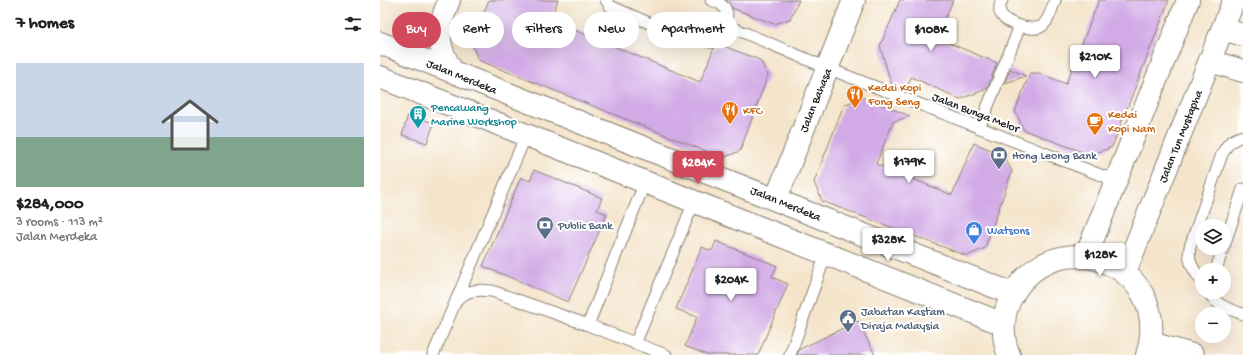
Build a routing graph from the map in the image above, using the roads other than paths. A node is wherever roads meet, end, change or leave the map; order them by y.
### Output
1 (449, 0) edge
2 (606, 0) edge
3 (711, 0) edge
4 (854, 0) edge
5 (1002, 0) edge
6 (1055, 0) edge
7 (1188, 0) edge
8 (1234, 0) edge
9 (726, 12) edge
10 (647, 22) edge
11 (1020, 26) junction
12 (738, 30) edge
13 (1233, 32) edge
14 (380, 43) edge
15 (1210, 61) junction
16 (827, 68) junction
17 (1243, 71) edge
18 (453, 72) junction
19 (381, 81) edge
20 (979, 128) junction
21 (526, 135) junction
22 (1243, 136) edge
23 (1116, 181) junction
24 (645, 182) junction
25 (1243, 189) edge
26 (776, 199) junction
27 (694, 202) junction
28 (1231, 226) edge
29 (826, 254) junction
30 (1086, 256) junction
31 (1195, 271) edge
32 (1125, 272) junction
33 (1013, 294) junction
34 (1213, 299) edge
35 (456, 301) junction
36 (1243, 314) edge
37 (1003, 324) junction
38 (588, 325) junction
39 (635, 344) junction
40 (1149, 349) edge
41 (433, 355) edge
42 (666, 355) edge
43 (790, 355) edge
44 (1009, 355) edge
45 (1193, 355) edge

1 - 18 main road
2 - 10 lane
3 - 9 lane
4 - 16 main road, Jalan Bahasa
5 - 11 lane
6 - 11 lane
7 - 23 main road
8 - 13 main road, Jalan Tun Mustapha
11 - 20 lane
12 - 16 lane, Jalan Bunga Melor
13 - 15 main road, Jalan Tun Mustapha
14 - 18 main road, Jalan Merdeka
15 - 17 main road
15 - 32 main road, Jalan Tun Mustapha
16 - 20 lane, Jalan Bunga Melor
16 - 26 main road, Jalan Bahasa
18 - 26 main road, Jalan Merdeka
19 - 21 main road
20 - 23 lane, Jalan Bunga Melor
21 - 24 main road
21 - 35 lane
22 - 31 lane
23 - 30 main road
24 - 27 main road
24 - 38 lane
25 - 28 lane
26 - 33 main road, Jalan Merdeka
27 - 29 main road
27 - 39 lane
29 - 37 main road
29 - 43 lane
30 - 32 main road
30 - 33 main road
32 - 40 main road
33 - 37 main road
34 - 36 lane
35 - 38 lane
35 - 41 lane
37 - 44 main road
38 - 39 lane
39 - 42 lane
40 - 45 main road

